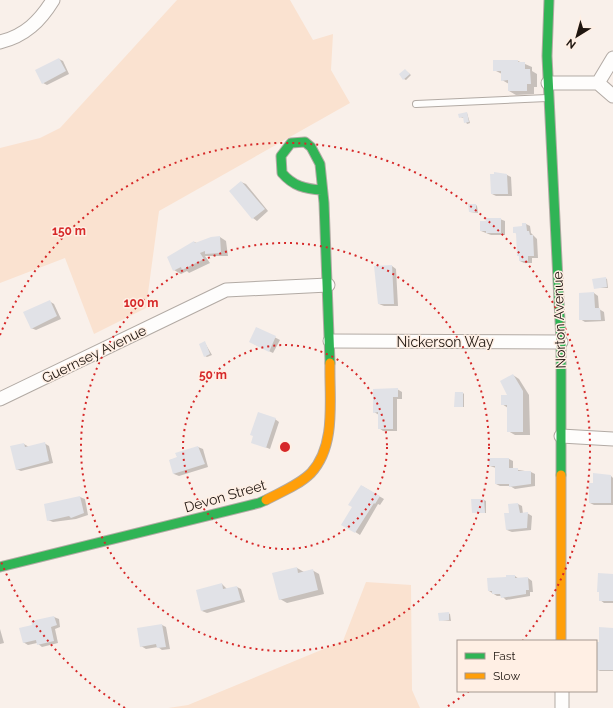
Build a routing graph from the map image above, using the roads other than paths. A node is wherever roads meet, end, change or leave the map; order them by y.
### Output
1 (53, 0) edge
2 (549, 0) edge
3 (0, 42) edge
4 (613, 58) edge
5 (548, 83) junction
6 (598, 83) junction
7 (613, 96) edge
8 (549, 98) junction
9 (416, 104) dead end
10 (322, 190) junction
11 (328, 285) junction
12 (330, 341) junction
13 (561, 342) junction
14 (0, 399) edge
15 (561, 436) junction
16 (613, 439) edge
17 (0, 567) edge
18 (562, 640) edge
19 (562, 692) edge
20 (562, 708) edge

1 - 3 street
2 - 5 street, Norton Avenue
4 - 6 street
5 - 6 street
5 - 8 street, Norton Avenue
6 - 7 street
8 - 9 lane
8 - 13 street, Norton Avenue
10 - 10 street, Devon Street
10 - 11 street, Devon Street
11 - 12 street, Devon Street
11 - 14 street, Guernsey Avenue
12 - 13 street, Nickerson Way
12 - 17 street, Devon Street
13 - 15 street, Norton Avenue
15 - 16 street
15 - 18 street, Norton Avenue
19 - 20 street

